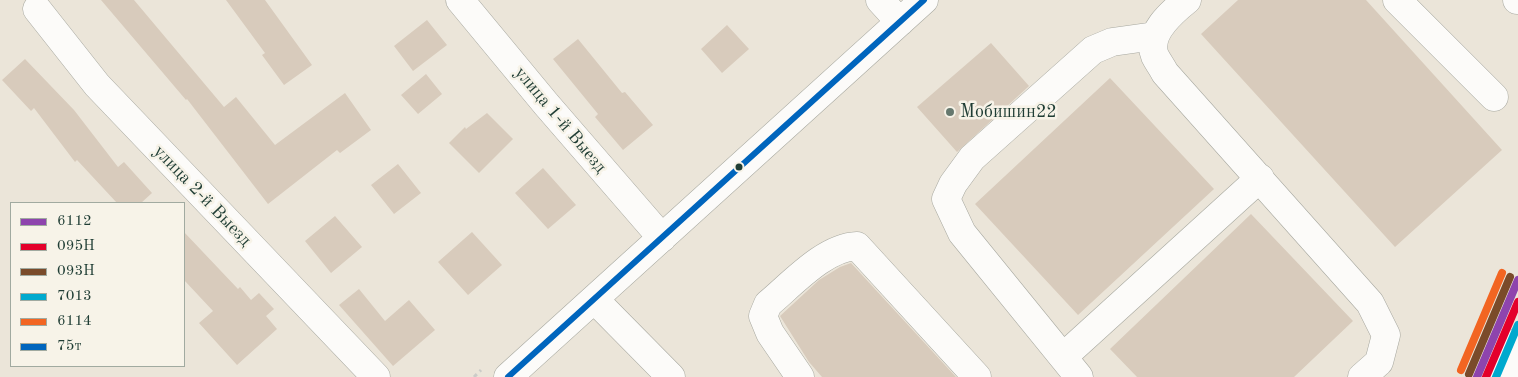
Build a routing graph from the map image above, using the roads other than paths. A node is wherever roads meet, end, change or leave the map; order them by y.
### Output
1 (460, 0) edge
2 (880, 0) edge
3 (924, 0) edge
4 (1187, 0) edge
5 (1397, 0) edge
6 (37, 9) dead end
7 (900, 22) junction
8 (1155, 36) junction
9 (1494, 97) dead end
10 (1260, 178) junction
11 (662, 238) junction
12 (594, 300) junction
13 (1518, 342) edge
14 (1071, 367) edge
15 (376, 377) edge
16 (508, 377) edge
17 (671, 377) edge
18 (800, 377) edge
19 (977, 377) edge
20 (1362, 377) edge
21 (1504, 377) edge

1 - 11 street, улица 1-й Выезд
2 - 7 street
3 - 7 street
4 - 8 street
5 - 9 street
6 - 15 street, улица 2-й Выезд
7 - 11 street
8 - 10 street
8 - 14 street
10 - 14 street
10 - 20 street
11 - 12 street
12 - 16 street
12 - 17 street
13 - 21 street
18 - 19 street

